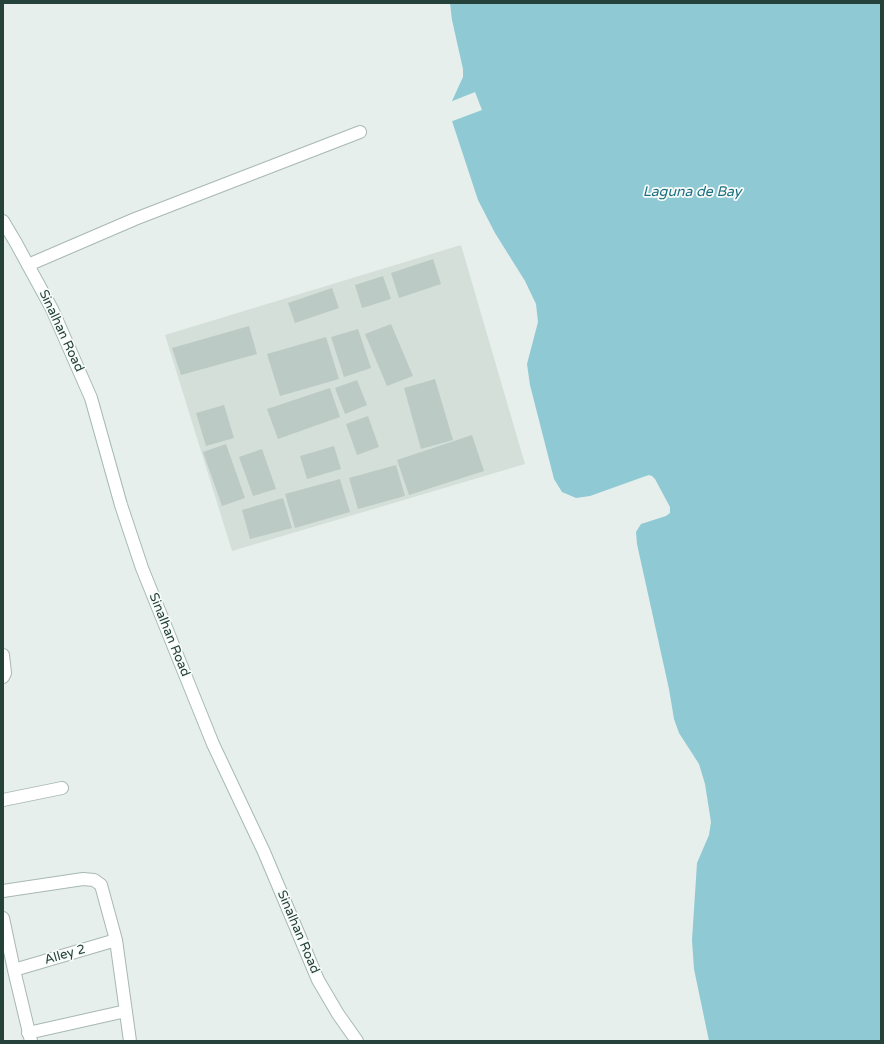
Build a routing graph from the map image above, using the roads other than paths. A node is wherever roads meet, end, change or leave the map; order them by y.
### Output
1 (360, 132) dead end
2 (3, 220) edge
3 (28, 265) junction
4 (3, 655) edge
5 (3, 677) edge
6 (62, 788) dead end
7 (3, 800) edge
8 (3, 891) edge
9 (3, 918) edge
10 (116, 940) junction
11 (14, 970) junction
12 (126, 1011) junction
13 (30, 1037) edge
14 (130, 1041) edge
15 (357, 1041) edge

1 - 3 street
2 - 3 street, Sinalhan Road
3 - 15 street, Sinalhan Road
4 - 5 street
6 - 7 street
8 - 10 street
9 - 11 street
10 - 11 street, Alley 2
10 - 12 street
11 - 13 street
12 - 13 street
12 - 14 street

